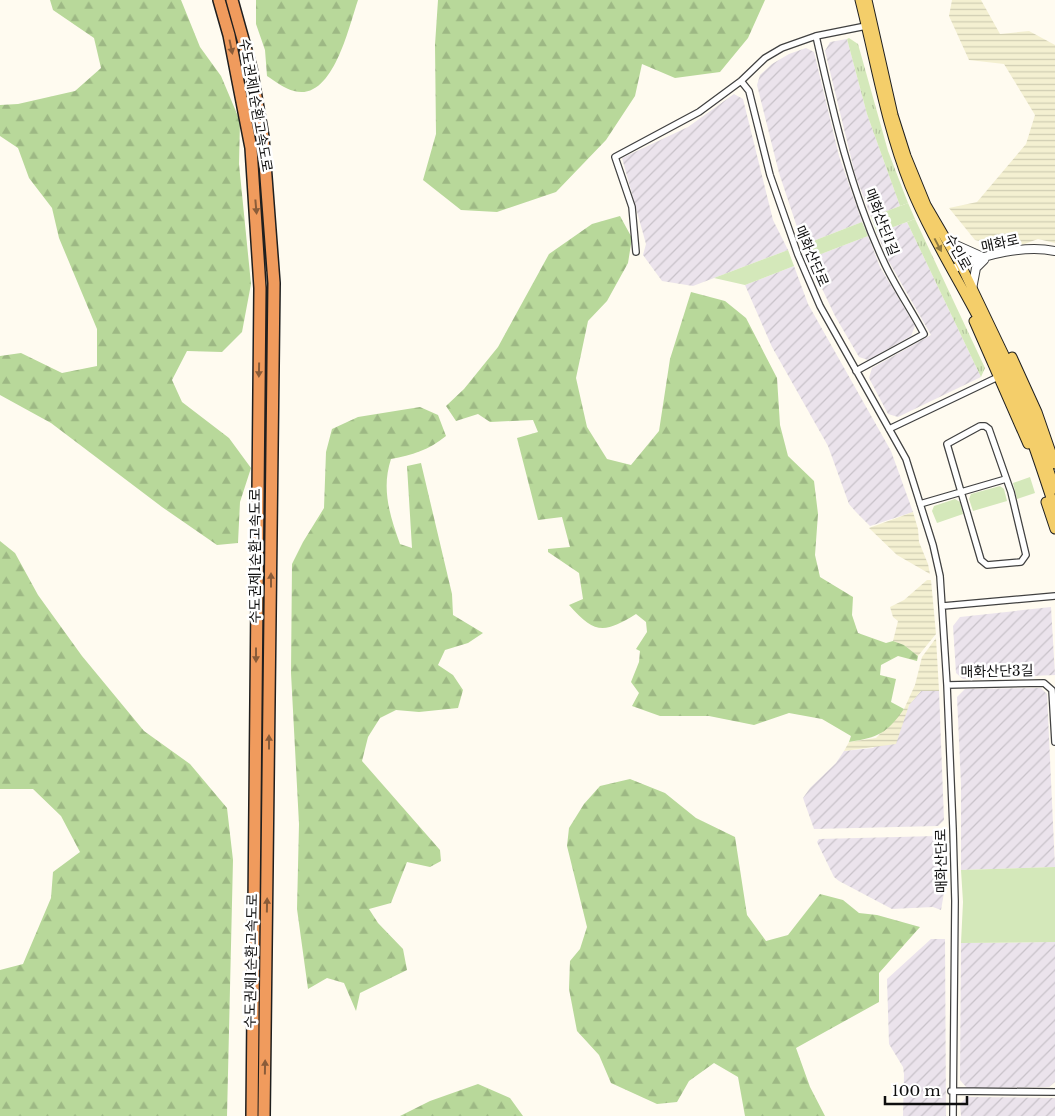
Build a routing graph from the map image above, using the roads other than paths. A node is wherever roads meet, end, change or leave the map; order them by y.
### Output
1 (219, 0) edge
2 (232, 0) edge
3 (860, 0) edge
4 (867, 0) edge
5 (866, 26) junction
6 (816, 36) junction
7 (741, 81) junction
8 (947, 241) junction
9 (1055, 251) edge
10 (636, 252) dead end
11 (985, 258) junction
12 (961, 265) junction
13 (951, 270) junction
14 (969, 292) junction
15 (856, 371) junction
16 (998, 377) junction
17 (889, 429) junction
18 (1055, 464) edge
19 (1006, 479) junction
20 (1055, 489) edge
21 (961, 492) junction
22 (920, 504) junction
23 (1055, 510) edge
24 (1055, 528) edge
25 (1055, 596) edge
26 (943, 606) junction
27 (948, 685) junction
28 (1055, 742) edge
29 (951, 1091) junction
30 (1055, 1092) edge
31 (252, 1116) edge
32 (264, 1116) edge
33 (953, 1116) edge

1 -> 31 highway, 수도권제1순환고속도로
32 -> 2 highway, 수도권제1순환고속도로
3 - 5 main road, 수인로
4 - 8 main road, 수인로
5 - 6 street
5 -> 13 main road, 수인로
6 - 7 street
6 - 15 street, 매화산단1길
7 - 10 street
7 - 15 street, 매화산단로
8 - 11 street
8 - 12 main road, 수인로
9 - 11 street, 매화로
11 - 12 street, 매화로
11 - 14 street
12 - 13 street, 매화로
12 - 14 main road, 수인로
13 - 14 main road, 수인로
14 - 16 main road
14 - 18 main road
14 - 20 main road, 수인로
14 - 23 main road, 수인로
15 - 17 street, 매화산단로
16 - 17 street
16 - 24 main road
17 - 22 street, 매화산단로
19 - 21 street
19 - 21 street
19 - 21 street
21 - 22 street
22 - 26 street, 매화산단로
25 - 26 street
26 - 27 street, 매화산단로
27 - 28 street, 매화산단3길
27 - 29 street, 매화산단로
29 - 30 street
29 - 33 street, 매화산단로

